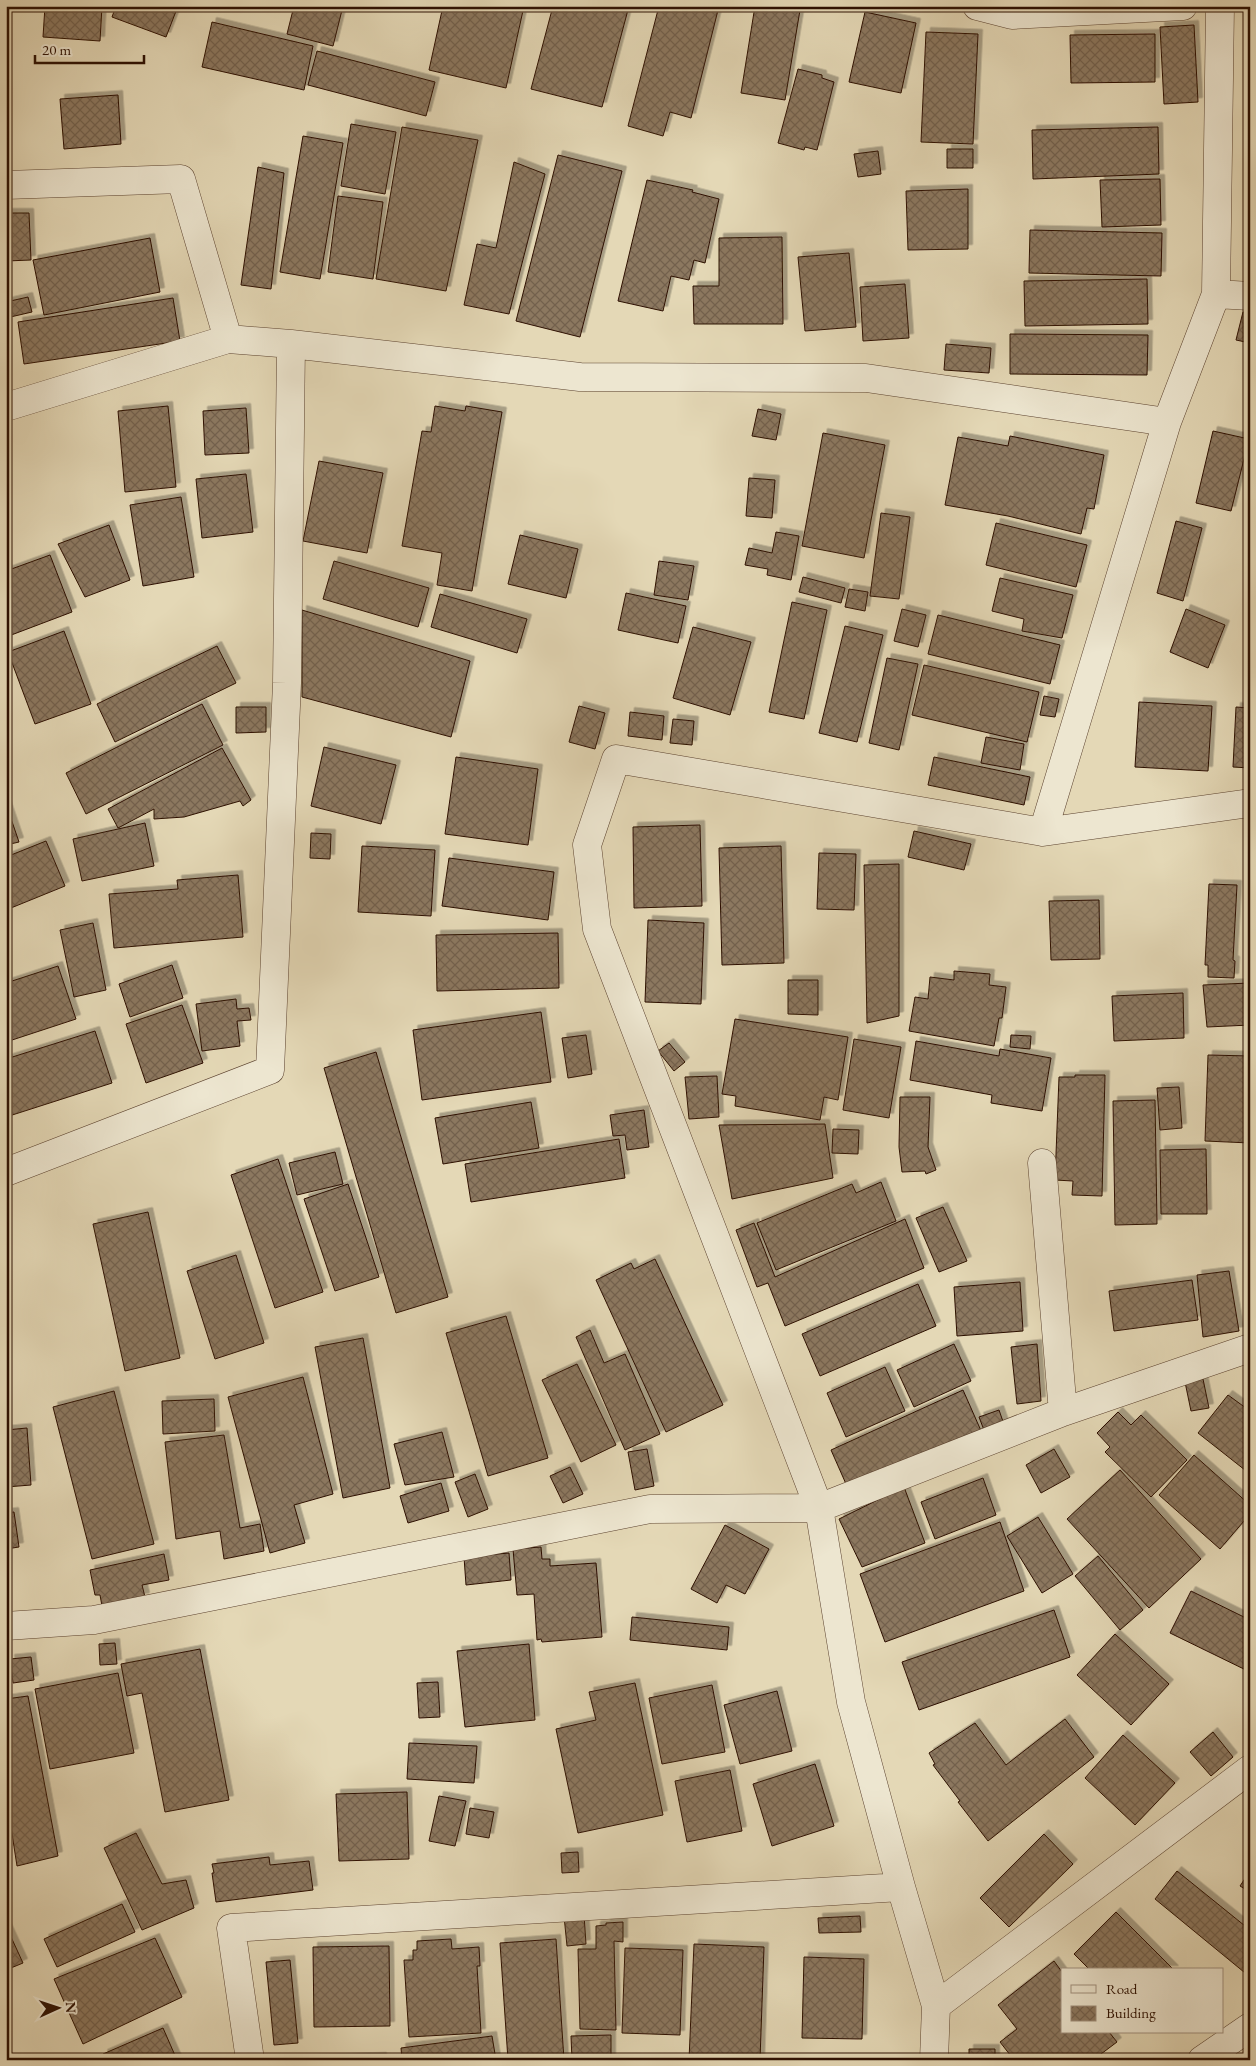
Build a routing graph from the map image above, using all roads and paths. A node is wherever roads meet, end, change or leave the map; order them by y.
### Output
1 (977, 6) edge
2 (1183, 6) edge
3 (1220, 6) edge
4 (6, 185) edge
5 (1216, 294) junction
6 (1250, 296) edge
7 (228, 339) junction
8 (291, 344) junction
9 (6, 407) edge
10 (1166, 422) junction
11 (1250, 803) edge
12 (1043, 832) junction
13 (1042, 1163) dead end
14 (6, 1172) edge
15 (1250, 1348) edge
16 (1063, 1412) junction
17 (819, 1508) junction
18 (6, 1626) edge
19 (1250, 1769) edge
20 (901, 1887) junction
21 (936, 2006) junction
22 (1250, 2027) edge
23 (250, 2060) edge
24 (934, 2060) edge
25 (1202, 2060) edge

1 - 2 street
3 - 5 street
4 - 7 street
5 - 6 street
5 - 10 street
7 - 8 street
7 - 9 street
8 - 10 street
8 - 14 street
10 - 12 street
11 - 12 street
12 - 17 street
13 - 16 street
15 - 16 street
16 - 17 street
17 - 18 street
17 - 20 street
19 - 21 street
20 - 21 street
20 - 23 street
21 - 24 street
22 - 25 street

